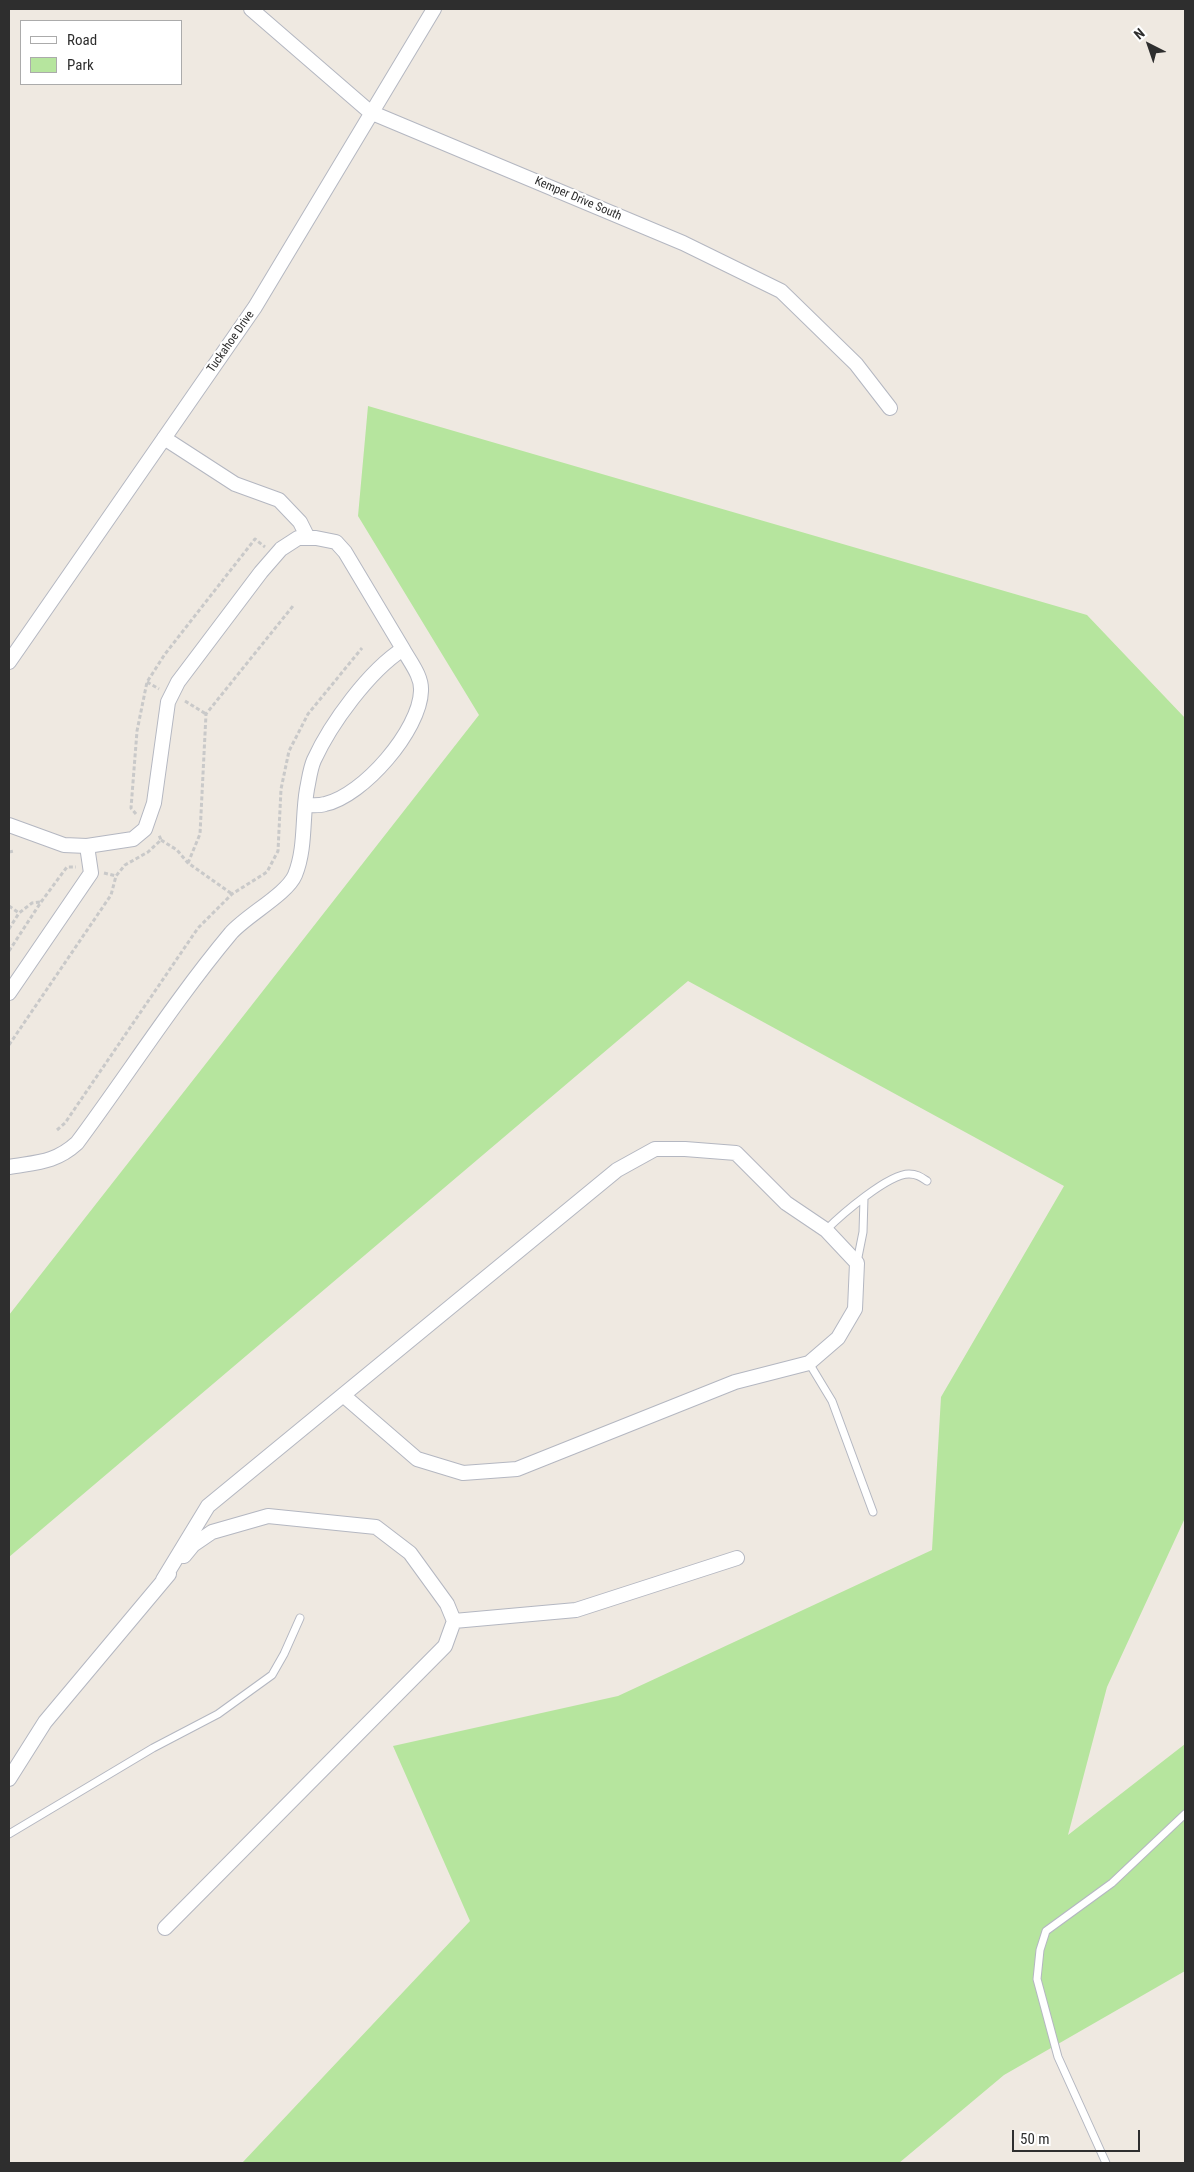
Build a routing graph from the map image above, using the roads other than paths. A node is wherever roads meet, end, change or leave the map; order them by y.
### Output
1 (251, 9) edge
2 (434, 9) edge
3 (370, 112) junction
4 (890, 408) dead end
5 (164, 438) junction
6 (308, 538) junction
7 (403, 649) junction
8 (9, 662) edge
9 (306, 805) junction
10 (9, 825) edge
11 (87, 846) junction
12 (9, 993) edge
13 (9, 1167) edge
14 (927, 1181) dead end
15 (864, 1198) junction
16 (826, 1230) junction
17 (857, 1263) junction
18 (809, 1363) junction
19 (343, 1395) junction
20 (873, 1512) dead end
21 (737, 1558) dead end
22 (163, 1580) junction
23 (300, 1618) dead end
24 (454, 1621) junction
25 (9, 1779) edge
26 (1185, 1814) edge
27 (9, 1834) edge
28 (165, 1928) dead end
29 (1106, 2163) edge

1 - 3 street, Kemper Drive South
2 - 3 street, Tuckahoe Drive
3 - 4 street, Kemper Drive South
3 - 5 street, Tuckahoe Drive
5 - 6 street
5 - 8 street, Tuckahoe Drive
6 - 7 street
6 - 11 street
7 - 9 street
7 - 9 street
9 - 13 street
10 - 11 street
11 - 12 street
14 - 15 lane
15 - 16 lane
15 - 17 lane
16 - 17 street
16 - 19 street
17 - 18 street
18 - 19 street
18 - 20 lane
19 - 22 street
21 - 24 street
22 - 24 street
22 - 25 street
23 - 27 lane
24 - 28 street
26 - 29 lane

